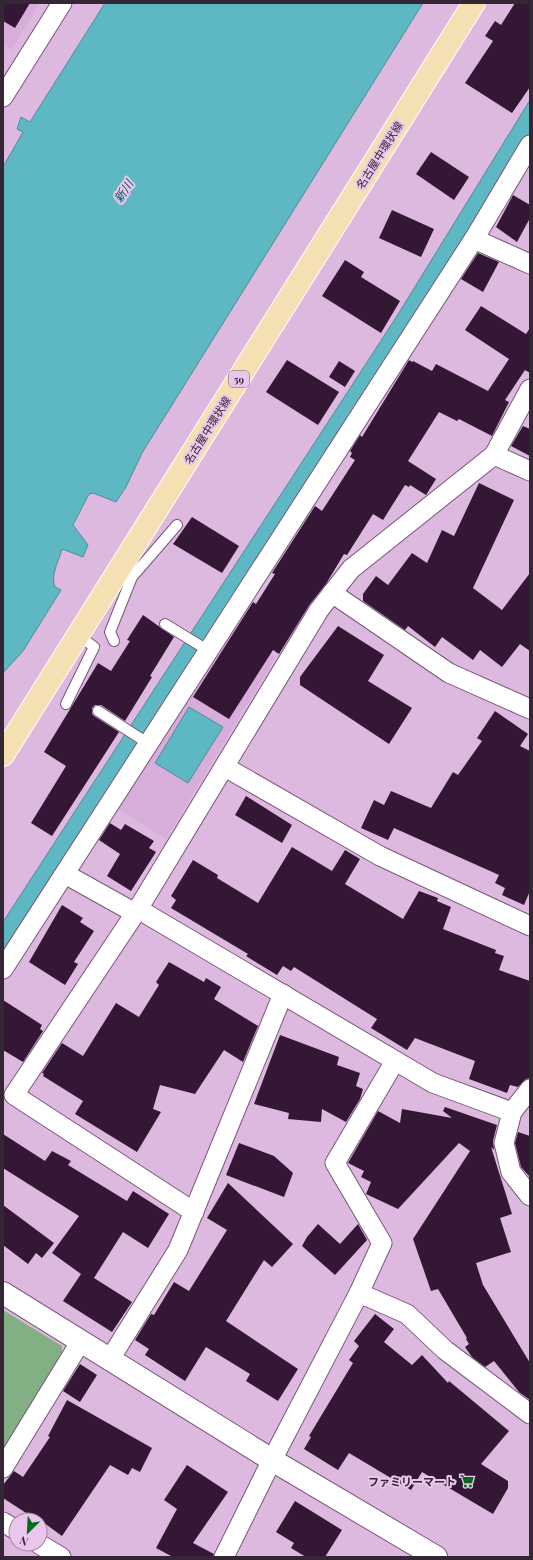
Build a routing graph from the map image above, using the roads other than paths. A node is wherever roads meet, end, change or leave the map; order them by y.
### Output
1 (62, 3) edge
2 (474, 3) edge
3 (11, 73) edge
4 (3, 97) edge
5 (530, 145) edge
6 (474, 239) junction
7 (530, 264) edge
8 (530, 389) edge
9 (494, 455) junction
10 (530, 471) edge
11 (177, 525) dead end
12 (126, 573) junction
13 (332, 593) junction
14 (165, 624) dead end
15 (78, 635) junction
16 (114, 641) dead end
17 (207, 650) junction
18 (66, 704) dead end
19 (530, 709) edge
20 (98, 711) dead end
21 (147, 742) junction
22 (3, 755) edge
23 (225, 767) junction
24 (65, 874) junction
25 (136, 911) junction
26 (530, 926) edge
27 (3, 969) edge
28 (283, 994) junction
29 (395, 1061) junction
30 (530, 1089) edge
31 (512, 1112) junction
32 (530, 1196) edge
33 (194, 1212) junction
34 (3, 1293) edge
35 (359, 1293) junction
36 (81, 1341) junction
37 (110, 1359) junction
38 (530, 1414) edge
39 (272, 1460) junction
40 (3, 1468) edge
41 (48, 1549) edge
42 (61, 1557) edge
43 (224, 1557) edge
44 (436, 1557) edge

1 - 3 street
2 - 12 main road, 名古屋中環状線 / 59
3 - 4 street
5 - 6 street
6 - 7 street
6 - 17 street
8 - 9 street
9 - 10 street
9 - 13 street
11 - 12 lane
12 - 15 main road, 名古屋中環状線 / 59
12 - 16 lane
13 - 19 street
13 - 23 street
14 - 17 lane
15 - 18 lane
15 - 22 main road, 名古屋中環状線 / 59
17 - 21 street
20 - 21 lane
21 - 24 street
23 - 25 street
23 - 26 street
24 - 25 street
24 - 27 street
25 - 28 street
25 - 33 street
28 - 29 street
28 - 33 street
29 - 31 street
29 - 35 street
30 - 31 street
31 - 32 street
33 - 37 street
34 - 36 street
35 - 38 street
35 - 39 street
36 - 37 street
36 - 40 street
37 - 39 street
39 - 43 street
39 - 44 street
41 - 42 street

